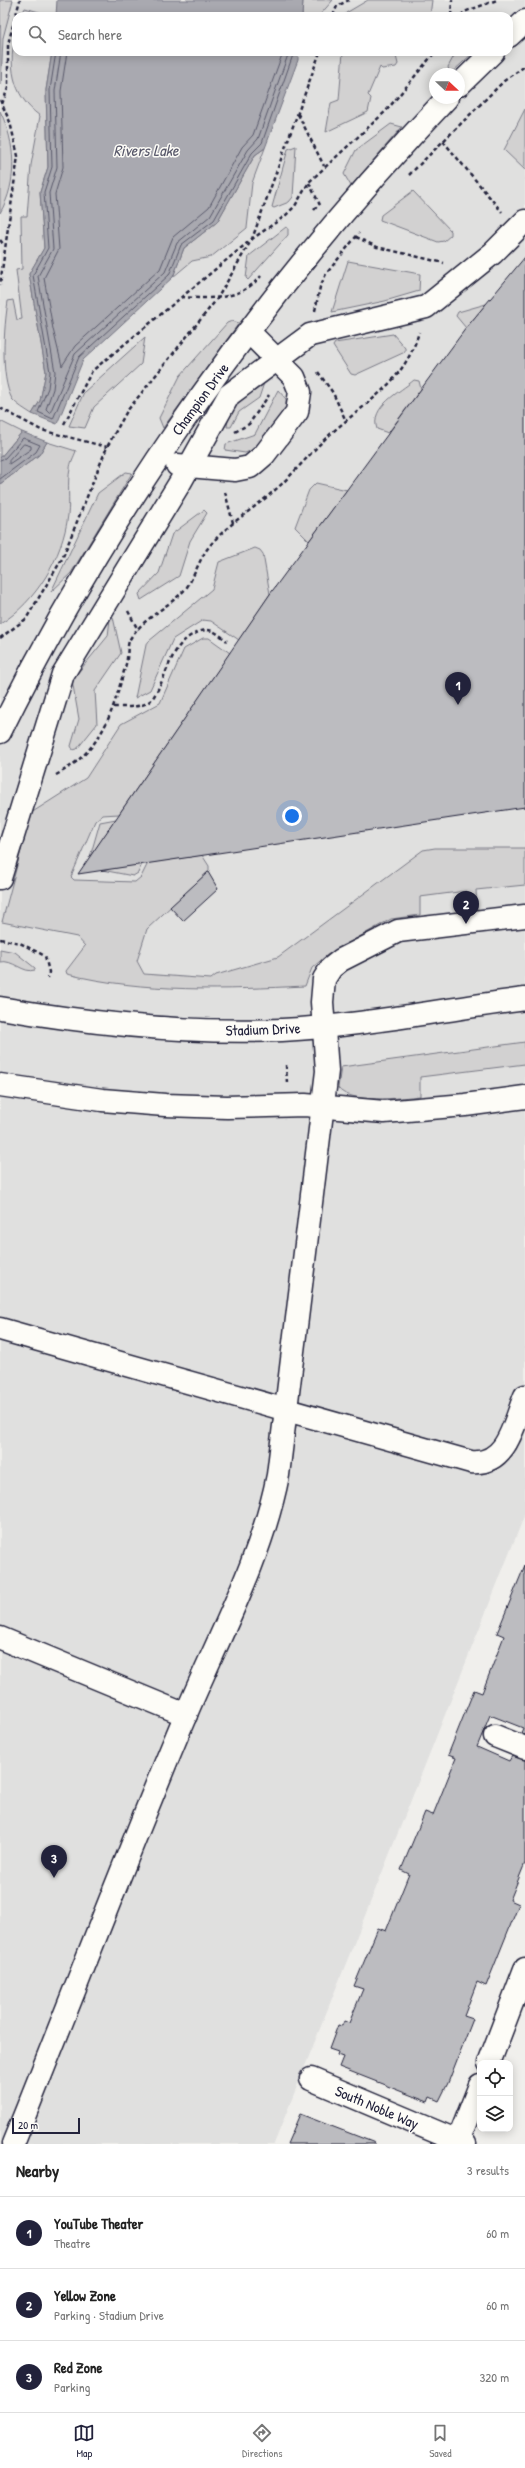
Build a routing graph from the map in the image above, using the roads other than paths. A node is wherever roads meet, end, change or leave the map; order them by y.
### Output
1 (525, 21) edge
2 (513, 32) edge
3 (489, 56) edge
4 (465, 79) edge
5 (441, 104) edge
6 (521, 225) edge
7 (249, 332) junction
8 (277, 360) junction
9 (156, 463) junction
10 (189, 466) junction
11 (0, 732) edge
12 (0, 878) edge
13 (525, 916) edge
14 (525, 999) edge
15 (0, 1008) edge
16 (324, 1026) junction
17 (0, 1085) edge
18 (525, 1097) edge
19 (322, 1106) junction
20 (0, 1329) edge
21 (525, 1396) edge
22 (285, 1409) junction
23 (0, 1638) edge
24 (186, 1715) junction
25 (495, 1736) dead end
26 (525, 1748) edge
27 (525, 1969) edge
28 (489, 2060) edge
29 (311, 2079) dead end
30 (477, 2095) edge
31 (462, 2143) edge
32 (13, 2144) edge

1 - 2 street
3 - 4 street
5 - 7 street, Champion Drive
6 - 8 street
7 - 8 street
7 - 9 street, Champion Drive
8 - 10 street
8 - 10 street
9 - 10 street
9 - 11 street, Champion Drive
10 - 12 street
13 - 16 street
14 - 16 street, Stadium Drive
15 - 16 street, Stadium Drive
16 - 19 street
17 - 19 street
18 - 19 street
19 - 22 street
20 - 22 street
21 - 22 street
22 - 24 street
23 - 24 street
24 - 32 street
25 - 26 street
27 - 28 street
29 - 31 street, South Noble Way
30 - 31 street

